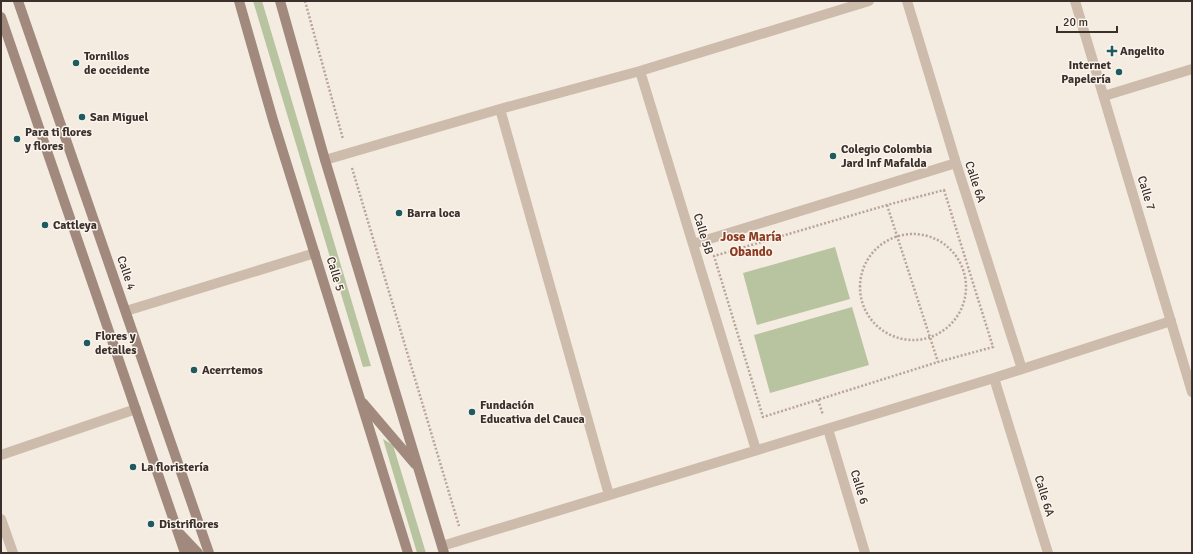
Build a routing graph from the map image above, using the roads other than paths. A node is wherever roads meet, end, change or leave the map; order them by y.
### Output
1 (19, 1) edge
2 (239, 1) edge
3 (282, 1) edge
4 (869, 1) edge
5 (907, 1) edge
6 (1074, 1) edge
7 (1, 17) edge
8 (4, 37) edge
9 (1192, 69) edge
10 (640, 70) junction
11 (1104, 96) junction
12 (500, 109) junction
13 (325, 160) junction
14 (956, 163) junction
15 (692, 244) junction
16 (314, 253) junction
17 (126, 311) junction
18 (1171, 321) junction
19 (1022, 369) junction
20 (994, 378) junction
21 (1192, 392) edge
22 (360, 399) junction
23 (136, 409) junction
24 (828, 428) junction
25 (756, 450) junction
26 (1, 455) edge
27 (418, 467) junction
28 (609, 495) junction
29 (1, 519) edge
30 (178, 531) junction
31 (3, 532) edge
32 (443, 550) edge
33 (13, 553) edge
34 (185, 553) edge
35 (198, 553) edge
36 (209, 553) edge
37 (408, 553) edge
38 (865, 553) edge
39 (1048, 553) edge

1 - 17 main road, Calle 4
2 - 16 main road, Calle 5
3 - 13 main road, Calle 5
4 - 10 street
5 - 14 street, Calle 6A
6 - 11 street, Calle 7
7 - 8 main road
8 - 23 main road
9 - 11 street
10 - 12 street
10 - 15 street, Calle 5B
11 - 18 street, Calle 7
12 - 13 street
12 - 28 street
13 - 27 main road, Calle 5
14 - 15 street
14 - 19 street, Calle 6A
15 - 25 street, Calle 5B
16 - 17 street
16 - 22 main road, Calle 5
17 - 36 main road, Calle 4
18 - 19 street
18 - 21 street, Calle 7
19 - 20 street
20 - 24 street
20 - 39 street, Calle 6A
22 - 27 main road
22 - 37 main road, Calle 5
23 - 26 street
23 - 30 main road
24 - 25 street
24 - 38 street, Calle 6
25 - 28 street
27 - 32 main road, Calle 5
28 - 32 street
29 - 31 street
30 - 34 main road
30 - 35 main road
31 - 33 street

